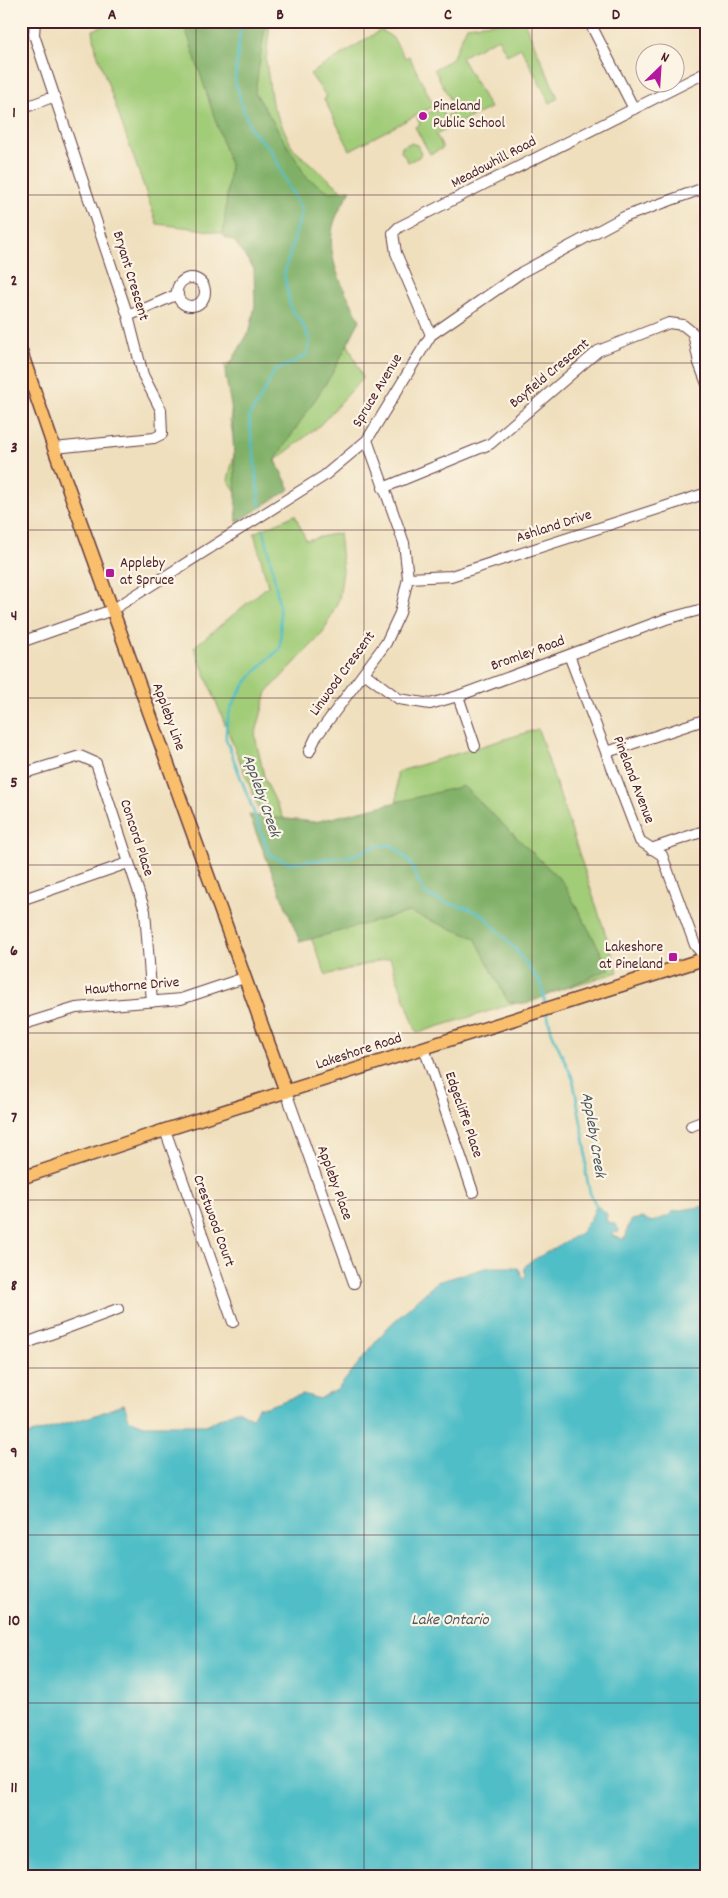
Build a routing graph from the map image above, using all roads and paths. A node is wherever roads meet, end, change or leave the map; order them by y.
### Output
1 (35, 21) edge
2 (589, 21) edge
3 (707, 72) edge
4 (55, 96) junction
5 (21, 109) edge
6 (634, 109) junction
7 (707, 186) edge
8 (178, 294) dead end
9 (128, 316) junction
10 (431, 335) junction
11 (21, 352) edge
12 (26, 383) edge
13 (707, 384) edge
14 (367, 440) junction
15 (54, 448) junction
16 (383, 488) junction
17 (707, 493) edge
18 (408, 578) junction
19 (707, 608) edge
20 (112, 610) junction
21 (21, 642) edge
22 (569, 656) junction
23 (364, 673) junction
24 (458, 696) junction
25 (707, 719) edge
26 (475, 746) dead end
27 (309, 752) dead end
28 (607, 752) junction
29 (21, 774) edge
30 (707, 830) edge
31 (651, 849) junction
32 (128, 863) junction
33 (21, 900) edge
34 (706, 959) edge
35 (244, 978) junction
36 (152, 1002) junction
37 (21, 1025) edge
38 (424, 1048) junction
39 (286, 1092) junction
40 (707, 1120) edge
41 (692, 1126) dead end
42 (165, 1130) junction
43 (21, 1178) edge
44 (473, 1192) dead end
45 (354, 1283) dead end
46 (118, 1310) dead end
47 (233, 1322) dead end
48 (21, 1345) edge

1 - 4 street, Bryant Crescent
2 - 6 street
3 - 6 street, Meadowhill Road
4 - 5 street
4 - 9 street, Bryant Crescent
6 - 10 street, Meadowhill Road
7 - 10 street, Spruce Avenue
8 - 9 street
9 - 15 street, Bryant Crescent
10 - 14 street, Spruce Avenue
11 - 12 main road, Appleby Line
12 - 15 main road, Appleby Line
13 - 16 street, Bayfield Crescent
14 - 16 street, Linwood Crescent
14 - 20 street, Spruce Avenue
15 - 20 main road, Appleby Line
16 - 18 street, Linwood Crescent
17 - 18 street, Ashland Drive
18 - 23 street, Linwood Crescent
19 - 22 street, Bromley Road
20 - 21 street, Spruce Avenue
20 - 35 main road, Appleby Line
22 - 24 street, Bromley Road
22 - 28 street, Pineland Avenue
23 - 24 street, Bromley Road
23 - 27 street, Linwood Crescent
24 - 26 street
25 - 28 street
28 - 31 street, Pineland Avenue
29 - 32 street, Concord Place
30 - 31 street
31 - 34 street, Pineland Avenue
32 - 33 street
32 - 36 street, Concord Place
34 - 38 main road, Lakeshore Road
35 - 36 street, Hawthorne Drive
35 - 39 main road, Appleby Line
36 - 37 street, Hawthorne Drive
38 - 39 main road, Lakeshore Road
38 - 44 street, Edgecliffe Place
39 - 42 main road, Lakeshore Road
39 - 45 street, Appleby Place
40 - 41 street
42 - 43 main road, Lakeshore Road
42 - 47 street, Crestwood Court
46 - 48 street

